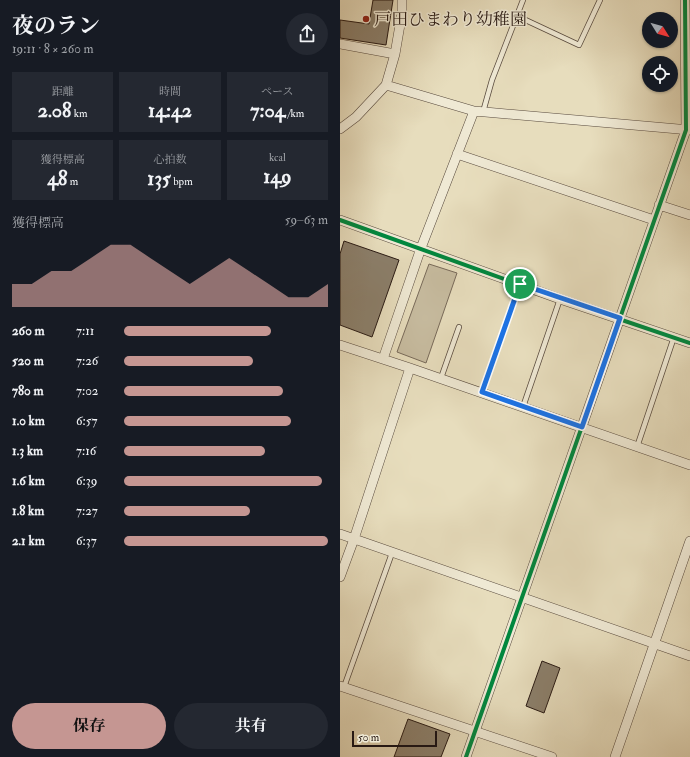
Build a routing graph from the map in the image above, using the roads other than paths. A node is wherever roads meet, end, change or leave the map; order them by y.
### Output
1 (402, 0) edge
2 (523, 0) edge
3 (600, 0) edge
4 (685, 0) edge
5 (517, 16) junction
6 (688, 26) edge
7 (340, 44) edge
8 (395, 54) junction
9 (386, 85) junction
10 (474, 111) junction
11 (484, 112) junction
12 (340, 129) edge
13 (688, 130) edge
14 (457, 154) junction
15 (659, 205) junction
16 (690, 215) edge
17 (340, 220) edge
18 (654, 220) junction
19 (421, 248) junction
20 (520, 284) junction
21 (560, 299) junction
22 (620, 318) junction
23 (459, 327) dead end
24 (674, 337) junction
25 (690, 343) edge
26 (340, 346) edge
27 (382, 359) junction
28 (410, 368) junction
29 (441, 378) junction
30 (482, 392) junction
31 (523, 407) junction
32 (582, 427) junction
33 (637, 446) junction
34 (690, 465) edge
35 (340, 534) edge
36 (354, 539) junction
37 (690, 541) edge
38 (392, 552) junction
39 (340, 577) edge
40 (522, 598) junction
41 (654, 644) junction
42 (690, 656) edge
43 (342, 686) edge
44 (475, 731) junction
45 (466, 757) edge
46 (552, 757) edge
47 (615, 757) edge

1 - 8 street
2 - 5 lane
3 - 5 lane
4 - 6 street
5 - 11 lane
6 - 13 street
7 - 8 street
8 - 9 street
9 - 10 street
9 - 12 street
10 - 11 street
10 - 14 street
11 - 13 street
13 - 15 street
14 - 18 street
14 - 19 street
15 - 16 street
15 - 18 street
17 - 19 street
18 - 22 street
19 - 20 street
19 - 27 street
20 - 21 street
20 - 30 lane
21 - 22 street
21 - 31 lane
22 - 24 street
22 - 32 street
23 - 29 lane
24 - 25 street
24 - 33 lane
26 - 27 street
27 - 28 street
28 - 29 street
28 - 36 street
29 - 30 street
30 - 31 street
31 - 32 street
32 - 33 street
32 - 40 street
33 - 34 street
35 - 36 street
36 - 38 street
36 - 39 street
37 - 41 street
38 - 40 street
38 - 43 lane
40 - 41 street
40 - 44 street
41 - 42 street
41 - 47 street
43 - 44 street
44 - 45 street
44 - 46 street

